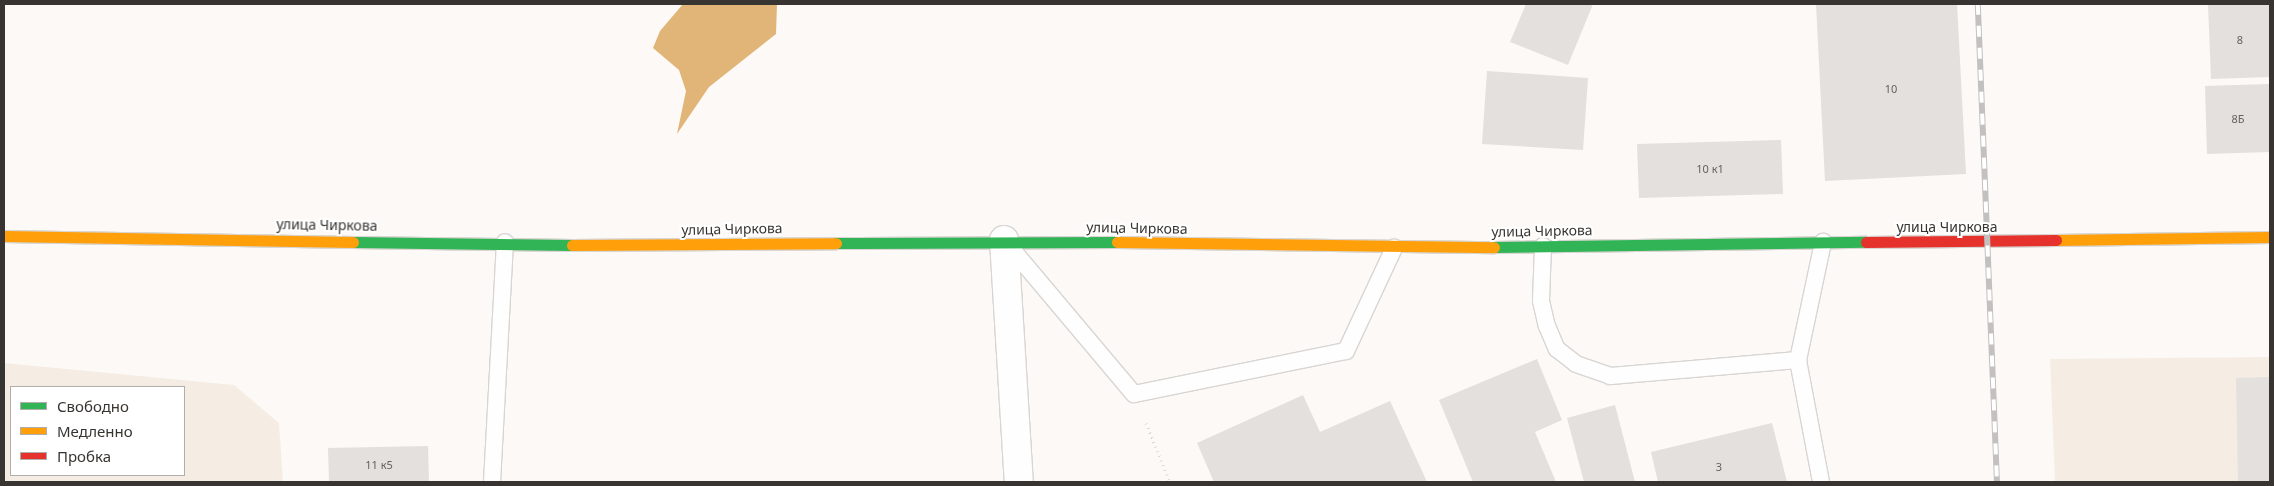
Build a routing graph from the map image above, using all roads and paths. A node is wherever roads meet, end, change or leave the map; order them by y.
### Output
1 (4, 236) edge
2 (2270, 237) edge
3 (1004, 240) junction
4 (505, 242) junction
5 (1823, 242) junction
6 (1543, 246) junction
7 (1394, 248) junction
8 (1798, 360) junction
9 (1134, 394) junction
10 (492, 482) edge
11 (1019, 482) edge
12 (1170, 482) edge
13 (1822, 482) edge

1 - 4 main road, улица Чиркова
2 - 5 main road, улица Чиркова
3 - 4 main road, улица Чиркова
3 - 7 main road, улица Чиркова
3 - 9 lane
3 - 11 street
4 - 10 lane
5 - 6 main road, улица Чиркова
5 - 8 lane
6 - 7 main road, улица Чиркова
6 - 8 lane
7 - 9 lane
8 - 13 lane
9 - 12 path

